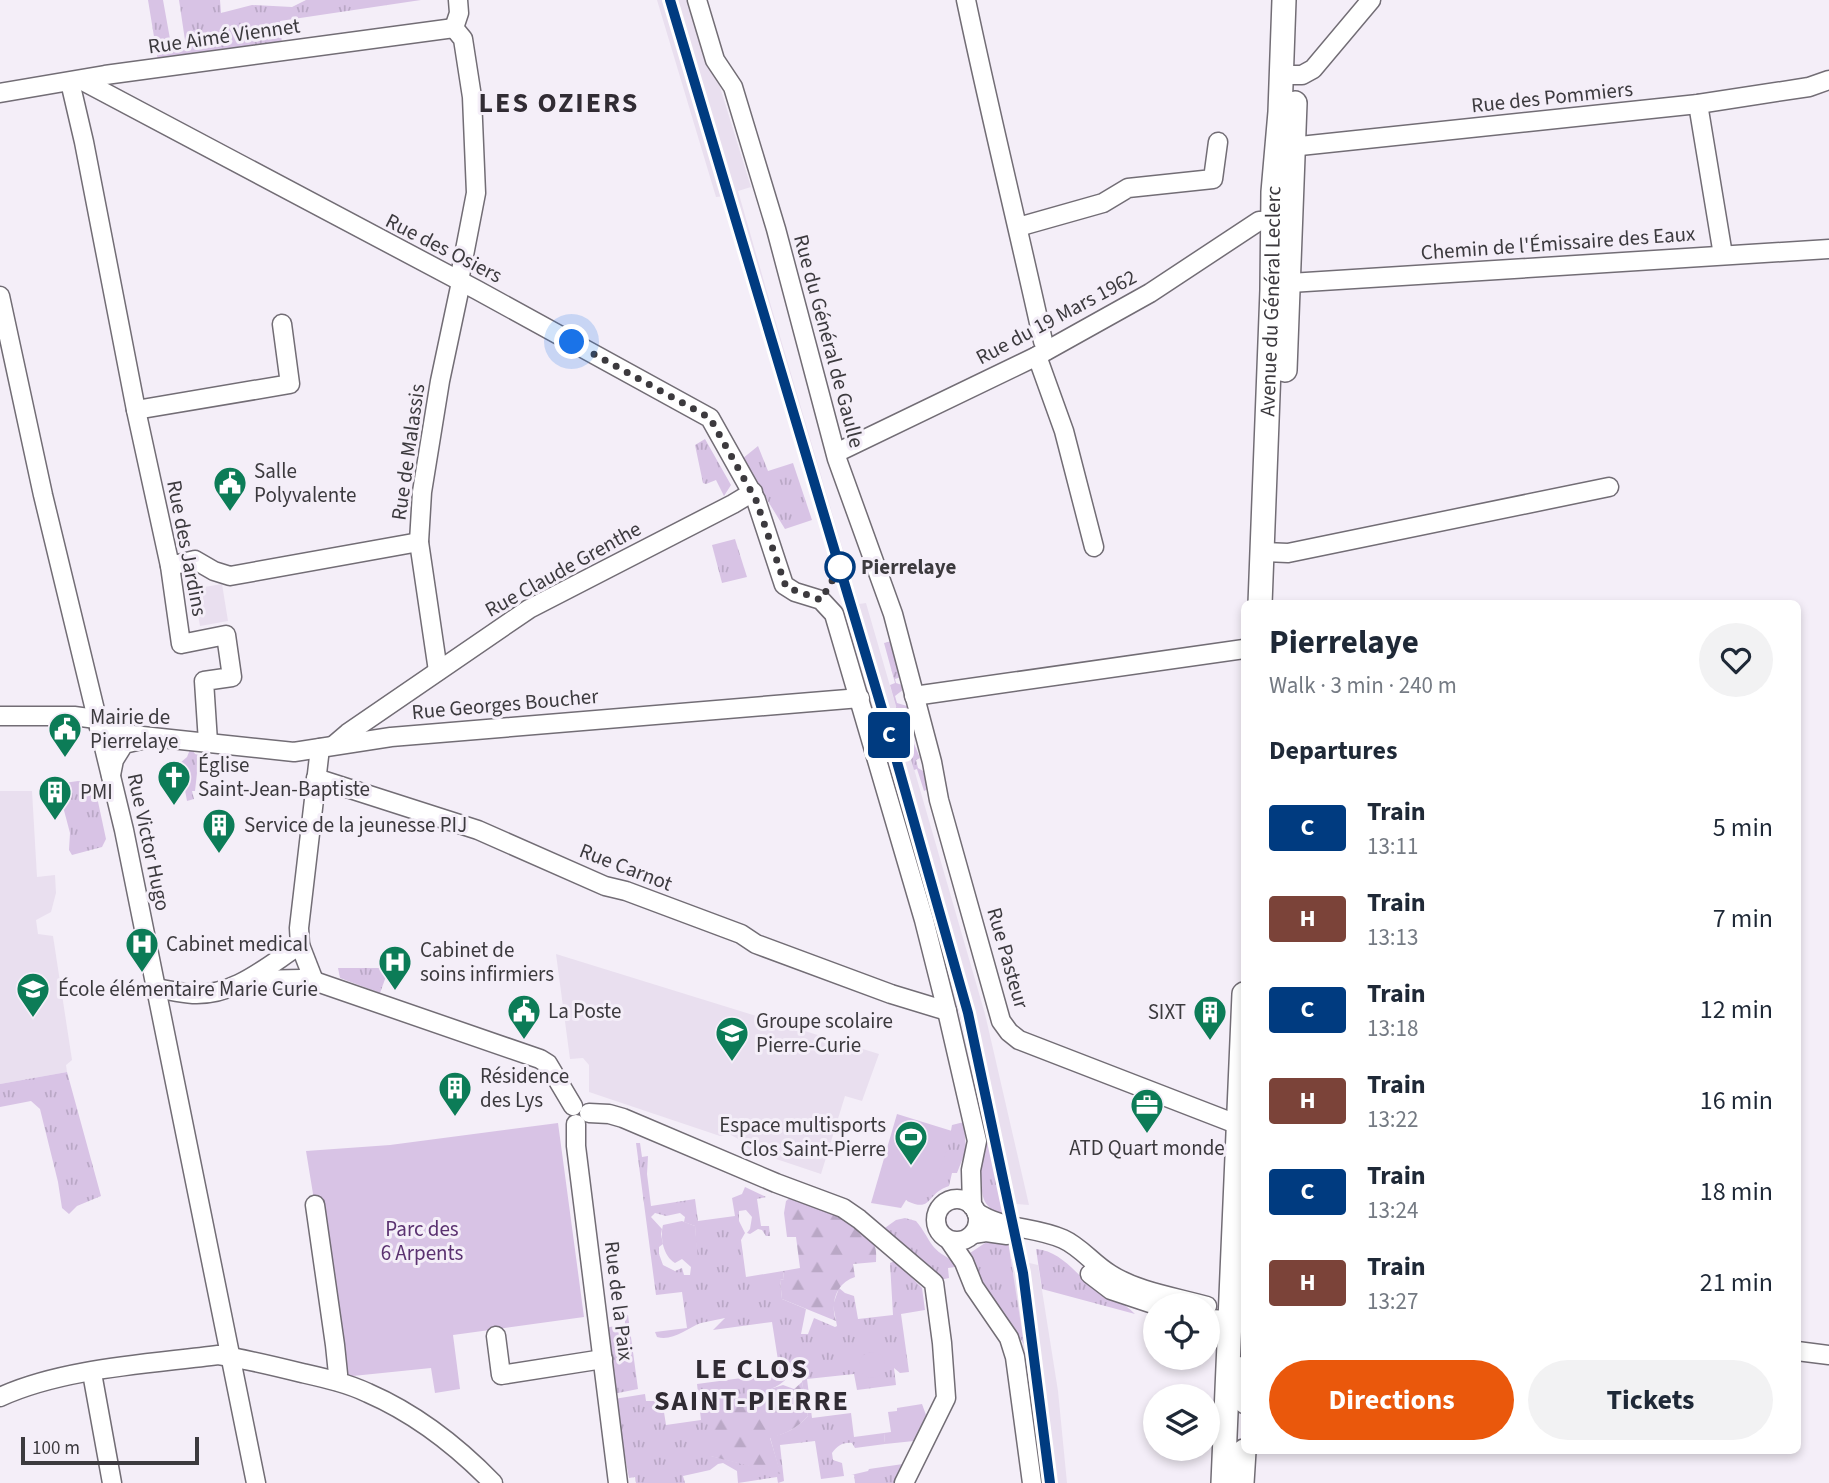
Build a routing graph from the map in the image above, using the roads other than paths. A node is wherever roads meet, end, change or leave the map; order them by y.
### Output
1 (458, 0) edge
2 (697, 0) edge
3 (966, 0) edge
4 (1284, 0) edge
5 (1299, 0) edge
6 (1371, 0) edge
7 (454, 28) junction
8 (1289, 75) junction
9 (1829, 80) edge
10 (75, 81) junction
11 (0, 93) edge
12 (1698, 104) junction
13 (1218, 142) dead end
14 (1286, 148) junction
15 (1283, 210) junction
16 (1018, 227) junction
17 (1829, 249) edge
18 (1723, 255) junction
19 (460, 282) junction
20 (1290, 283) junction
21 (0, 296) edge
22 (282, 324) dead end
23 (1042, 353) junction
24 (136, 410) junction
25 (836, 453) junction
26 (1609, 487) dead end
27 (753, 492) junction
28 (419, 542) junction
29 (1094, 547) dead end
30 (1270, 553) junction
31 (170, 566) junction
32 (1261, 600) edge
33 (1275, 600) edge
34 (1241, 649) edge
35 (438, 671) junction
36 (914, 696) junction
37 (860, 698) junction
38 (0, 716) edge
39 (98, 724) junction
40 (155, 737) junction
41 (208, 742) junction
42 (327, 747) junction
43 (111, 775) junction
44 (316, 778) junction
45 (300, 945) junction
46 (249, 980) junction
47 (314, 981) junction
48 (155, 988) junction
49 (947, 1011) junction
50 (579, 1114) junction
51 (1241, 1125) edge
52 (973, 1159) junction
53 (948, 1201) junction
54 (315, 1205) dead end
55 (974, 1209) junction
56 (971, 1235) junction
57 (949, 1240) junction
58 (964, 1262) junction
59 (1162, 1293) edge
60 (1143, 1301) edge
61 (1227, 1316) edge
62 (496, 1336) dead end
63 (1801, 1352) edge
64 (1829, 1355) edge
65 (231, 1357) junction
66 (603, 1359) junction
67 (92, 1373) junction
68 (336, 1381) junction
69 (0, 1397) edge
70 (1235, 1411) edge
71 (1244, 1454) edge
72 (112, 1483) edge
73 (256, 1483) edge
74 (493, 1483) edge
75 (618, 1483) edge
76 (905, 1483) edge
77 (1032, 1483) edge
78 (1223, 1483) edge
79 (1241, 1483) edge

1 - 7 street, Rue de Malassis
2 - 25 street, Rue du Général de Gaulle
3 - 16 street
4 - 8 main road, Avenue du Général Leclerc
5 - 8 main road, Avenue du Général Leclerc
6 - 8 street
7 - 10 street, Rue Aimé Viennet
7 - 19 street, Rue de Malassis
8 - 14 main road, Avenue du Général Leclerc
9 - 12 street, Rue des Pommiers
10 - 11 street, Rue Aimé Viennet
10 - 19 street, Rue des Osiers
10 - 24 street, Rue des Jardins
12 - 14 street, Rue des Pommiers
12 - 18 street
13 - 16 street
14 - 15 main road, Avenue du Général Leclerc
15 - 20 main road, Avenue du Général Leclerc
15 - 23 street, Rue du 19 Mars 1962
15 - 30 main road, Avenue du Général Leclerc
16 - 23 street
17 - 18 street, Chemin de l'Émissaire des Eaux
18 - 20 street, Chemin de l'Émissaire des Eaux
19 - 27 street, Rue des Osiers
19 - 28 street, Rue de Malassis
20 - 30 main road, Avenue du Général Leclerc
21 - 39 street, Rue Victor Hugo
22 - 24 street
23 - 25 street, Rue du 19 Mars 1962
23 - 29 street
24 - 31 street, Rue des Jardins
25 - 36 street, Rue du Général de Gaulle
26 - 30 street
27 - 35 street, Rue Claude Grenthe
27 - 37 street, Rue des Osiers
28 - 31 street
28 - 35 street, Rue de Malassis
30 - 32 main road, Avenue du Général Leclerc
30 - 33 main road, Avenue du Général Leclerc
31 - 41 street, Rue des Jardins
34 - 36 street
35 - 42 street, Rue Claude Grenthe
36 - 51 street, Rue Pasteur
37 - 42 street, Rue Georges Boucher
37 - 49 street, Rue des Osiers
38 - 39 street, Rue Georges Boucher
39 - 40 street, Rue Georges Boucher
39 - 43 street, Rue Victor Hugo
40 - 41 street, Rue Georges Boucher
40 - 43 street, Rue Georges Boucher
41 - 42 street, Rue Georges Boucher
42 - 44 street
43 - 48 street, Rue Victor Hugo
44 - 45 street
44 - 49 street, Rue Carnot
45 - 46 street
45 - 47 street
46 - 47 street
46 - 48 street
47 - 50 street
48 - 65 street, Rue Victor Hugo
49 - 52 street, Rue des Osiers
50 - 66 street, Rue de la Paix
50 - 76 street
51 - 61 main road
52 - 53 street
52 - 55 street, Rue des Osiers
53 - 55 street
53 - 57 street
54 - 68 street
55 - 56 street
55 - 59 street
56 - 57 street
56 - 58 street
56 - 60 street
57 - 58 street
58 - 77 street
61 - 70 main road
62 - 66 street
63 - 64 street
65 - 67 street
65 - 68 street
65 - 73 street, Rue Victor Hugo
66 - 75 street, Rue de la Paix
67 - 69 street
67 - 72 street
68 - 74 street
70 - 78 main road
70 - 79 main road
71 - 79 main road

